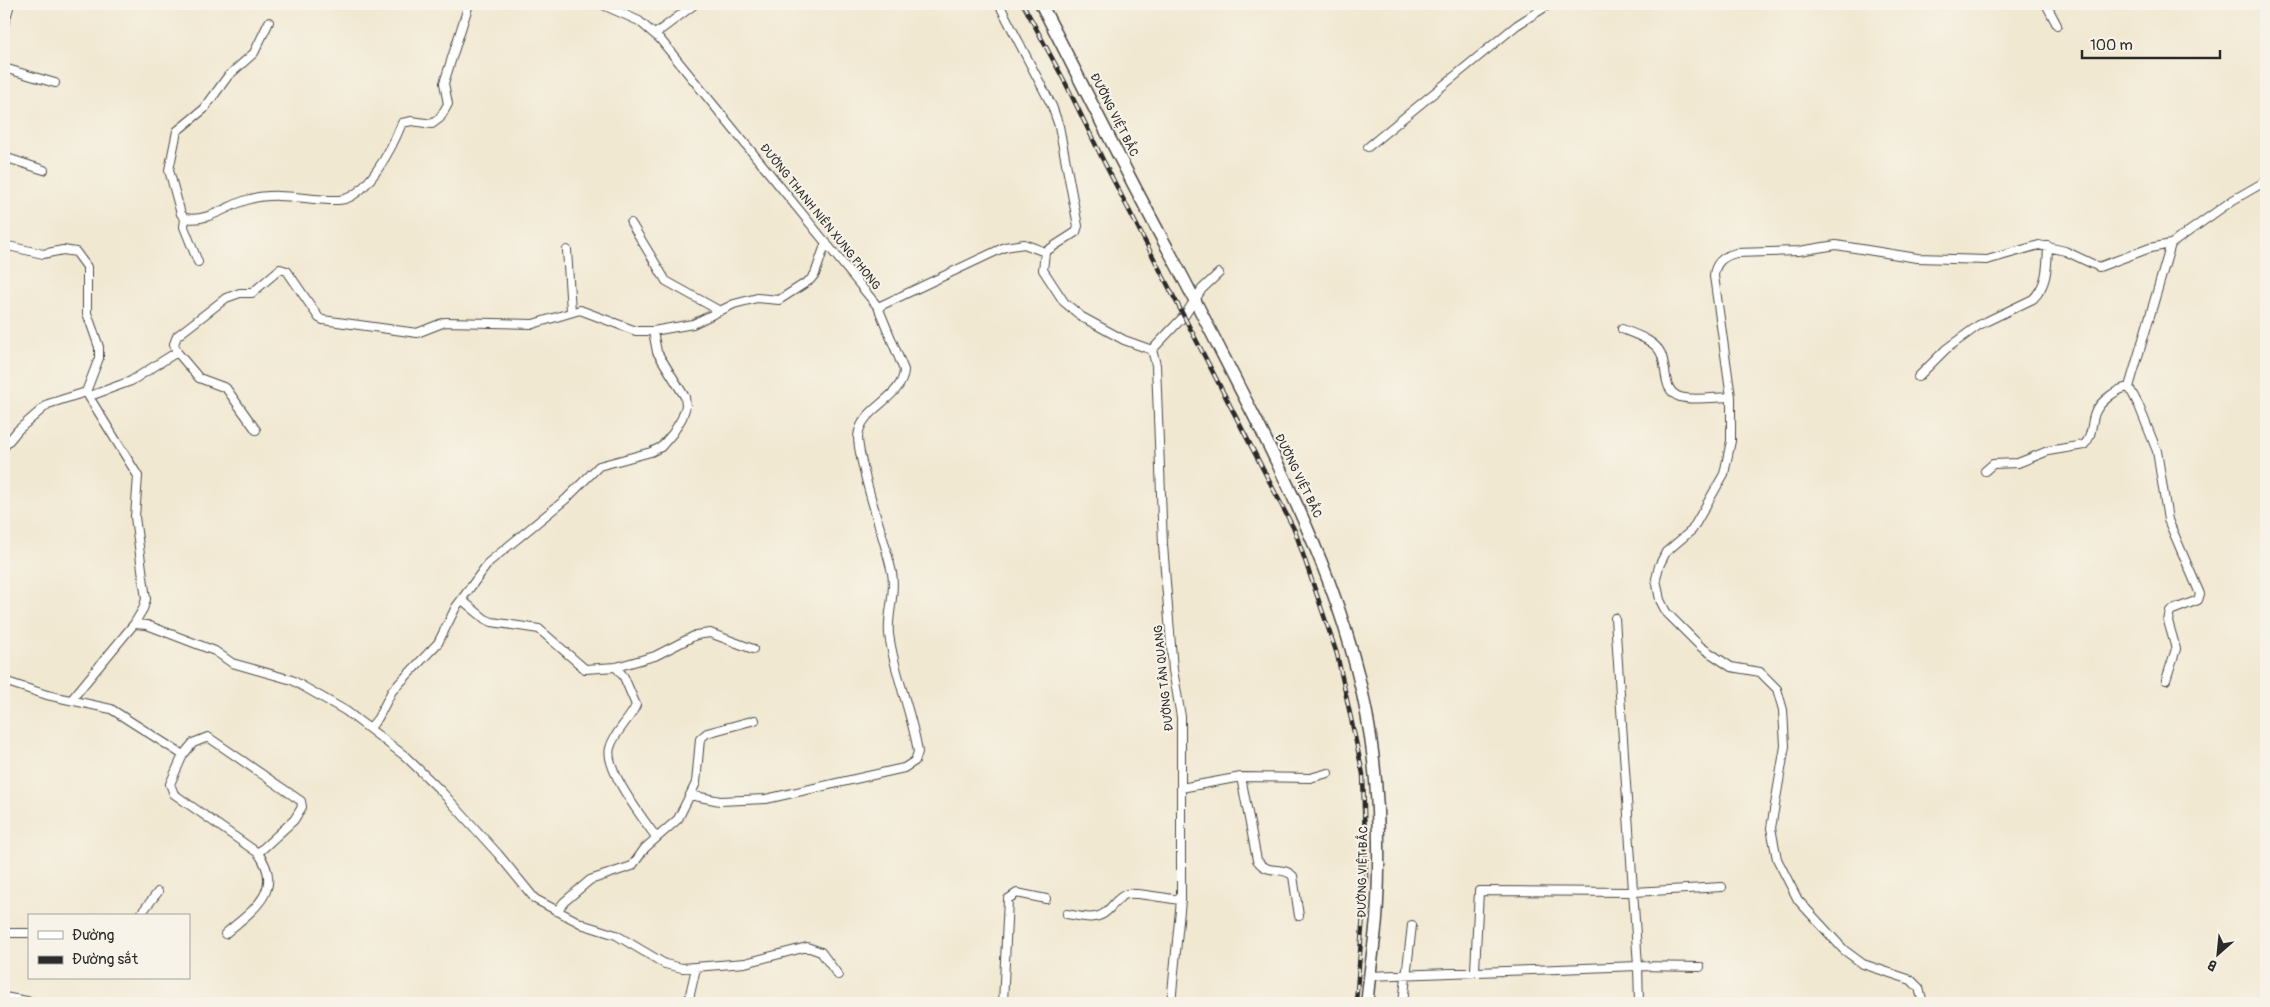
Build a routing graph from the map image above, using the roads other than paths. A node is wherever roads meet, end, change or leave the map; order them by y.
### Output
1 (10, 4) edge
2 (469, 4) edge
3 (601, 4) edge
4 (695, 4) edge
5 (999, 4) edge
6 (1041, 4) edge
7 (1550, 4) edge
8 (2046, 4) edge
9 (612, 5) edge
10 (269, 22) dead end
11 (4, 25) edge
12 (2057, 25) dead end
13 (655, 34) junction
14 (4, 68) edge
15 (55, 83) dead end
16 (1368, 147) dead end
17 (4, 157) edge
18 (44, 170) dead end
19 (2266, 181) edge
20 (185, 218) junction
21 (631, 223) dead end
22 (826, 242) junction
23 (2171, 244) junction
24 (4, 245) edge
25 (2048, 246) junction
26 (567, 250) dead end
27 (1045, 252) junction
28 (198, 262) dead end
29 (1219, 273) dead end
30 (1194, 300) junction
31 (878, 307) junction
32 (571, 311) junction
33 (720, 311) junction
34 (1622, 329) dead end
35 (653, 331) junction
36 (1152, 350) junction
37 (177, 352) junction
38 (1918, 377) dead end
39 (2129, 387) junction
40 (88, 394) junction
41 (1731, 397) junction
42 (256, 430) dead end
43 (4, 447) edge
44 (1985, 471) dead end
45 (462, 600) junction
46 (1615, 618) dead end
47 (134, 624) junction
48 (753, 649) dead end
49 (616, 667) junction
50 (2166, 680) dead end
51 (4, 681) edge
52 (72, 699) junction
53 (755, 720) dead end
54 (370, 728) junction
55 (183, 755) junction
56 (1328, 774) dead end
57 (1241, 777) junction
58 (1180, 788) junction
59 (690, 795) junction
60 (656, 837) junction
61 (258, 853) junction
62 (1722, 886) dead end
63 (158, 892) dead end
64 (1634, 892) junction
65 (1046, 899) dead end
66 (1181, 900) junction
67 (557, 911) junction
68 (141, 914) edge
69 (1066, 914) dead end
70 (1299, 916) dead end
71 (1412, 925) dead end
72 (4, 933) edge
73 (28, 933) edge
74 (225, 934) dead end
75 (1638, 966) junction
76 (1700, 967) dead end
77 (696, 968) junction
78 (1475, 970) junction
79 (1408, 974) junction
80 (838, 975) dead end
81 (1369, 976) junction
82 (4, 996) edge
83 (38, 1003) edge
84 (688, 1003) edge
85 (1003, 1003) edge
86 (1171, 1003) edge
87 (1367, 1003) edge
88 (1403, 1003) edge
89 (1638, 1003) edge
90 (1923, 1003) edge

1 - 11 street
2 - 20 street
3 - 9 street, ĐƯỜNG THANH NIÊN XUNG PHONG
4 - 13 street
5 - 27 street
6 - 30 main road, ĐƯỜNG VIỆT BẮC
7 - 16 street
8 - 12 street
9 - 13 street, ĐƯỜNG THANH NIÊN XUNG PHONG
10 - 20 street
13 - 22 street, ĐƯỜNG THANH NIÊN XUNG PHONG
14 - 15 street
17 - 18 street
19 - 23 street
20 - 28 street
21 - 33 street
22 - 31 street, ĐƯỜNG THANH NIÊN XUNG PHONG
22 - 33 street
23 - 25 street
23 - 39 street
24 - 40 street
25 - 38 street
25 - 41 street
26 - 32 street
27 - 31 street, ĐƯỜNG THANH NIÊN XUNG PHONG
27 - 36 street
29 - 30 street
30 - 36 street
30 - 81 main road, ĐƯỜNG VIỆT BẮC
31 - 59 street
32 - 35 street
32 - 37 street
33 - 35 street
34 - 41 street
35 - 45 street
36 - 58 street, ĐƯỜNG TÂN QUANG
37 - 40 street
37 - 42 street
39 - 44 street
39 - 50 street
40 - 43 street
40 - 47 street
41 - 90 street
45 - 49 street
45 - 54 street
46 - 64 street
47 - 52 street
47 - 54 street
48 - 49 street
49 - 60 street
51 - 52 street
52 - 55 street
53 - 59 street
54 - 67 street
55 - 61 street
55 - 61 street
56 - 57 street
57 - 58 street
57 - 70 street
58 - 66 street, ĐƯỜNG TÂN QUANG
59 - 60 street
60 - 67 street
61 - 74 street
62 - 64 street
63 - 68 street
64 - 75 street
64 - 78 street
65 - 85 street
66 - 69 street
66 - 86 street, ĐƯỜNG TÂN QUANG
67 - 77 street
71 - 79 street
72 - 73 street
75 - 76 street
75 - 78 street
75 - 89 street
77 - 80 street
77 - 84 street
78 - 79 street
79 - 81 street
79 - 88 street
81 - 87 main road, ĐƯỜNG VIỆT BẮC
82 - 83 street

